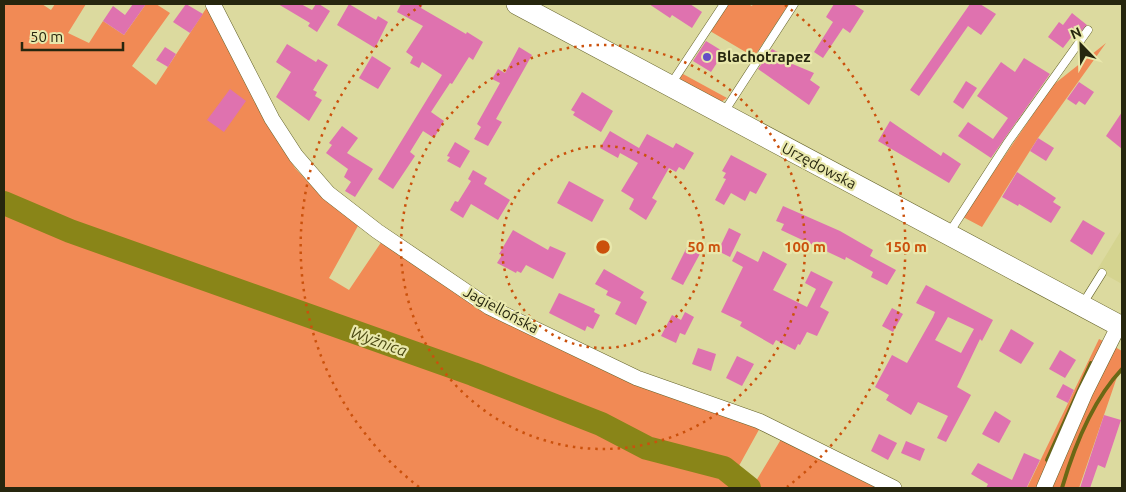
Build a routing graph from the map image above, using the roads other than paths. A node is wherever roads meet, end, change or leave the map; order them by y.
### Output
1 (213, 4) edge
2 (517, 4) edge
3 (724, 4) edge
4 (794, 4) edge
5 (1088, 30) dead end
6 (670, 86) junction
7 (723, 114) junction
8 (948, 234) junction
9 (1102, 273) dead end
10 (1082, 306) junction
11 (1120, 326) edge
12 (894, 488) edge
13 (1044, 488) edge

1 - 12 street, Jagiellońska
2 - 6 street, Urzędowska
3 - 6 lane
4 - 7 lane
5 - 8 lane
6 - 7 street, Urzędowska
7 - 8 street, Urzędowska
8 - 10 street, Urzędowska
9 - 10 lane
10 - 11 street, Urzędowska
11 - 13 street

